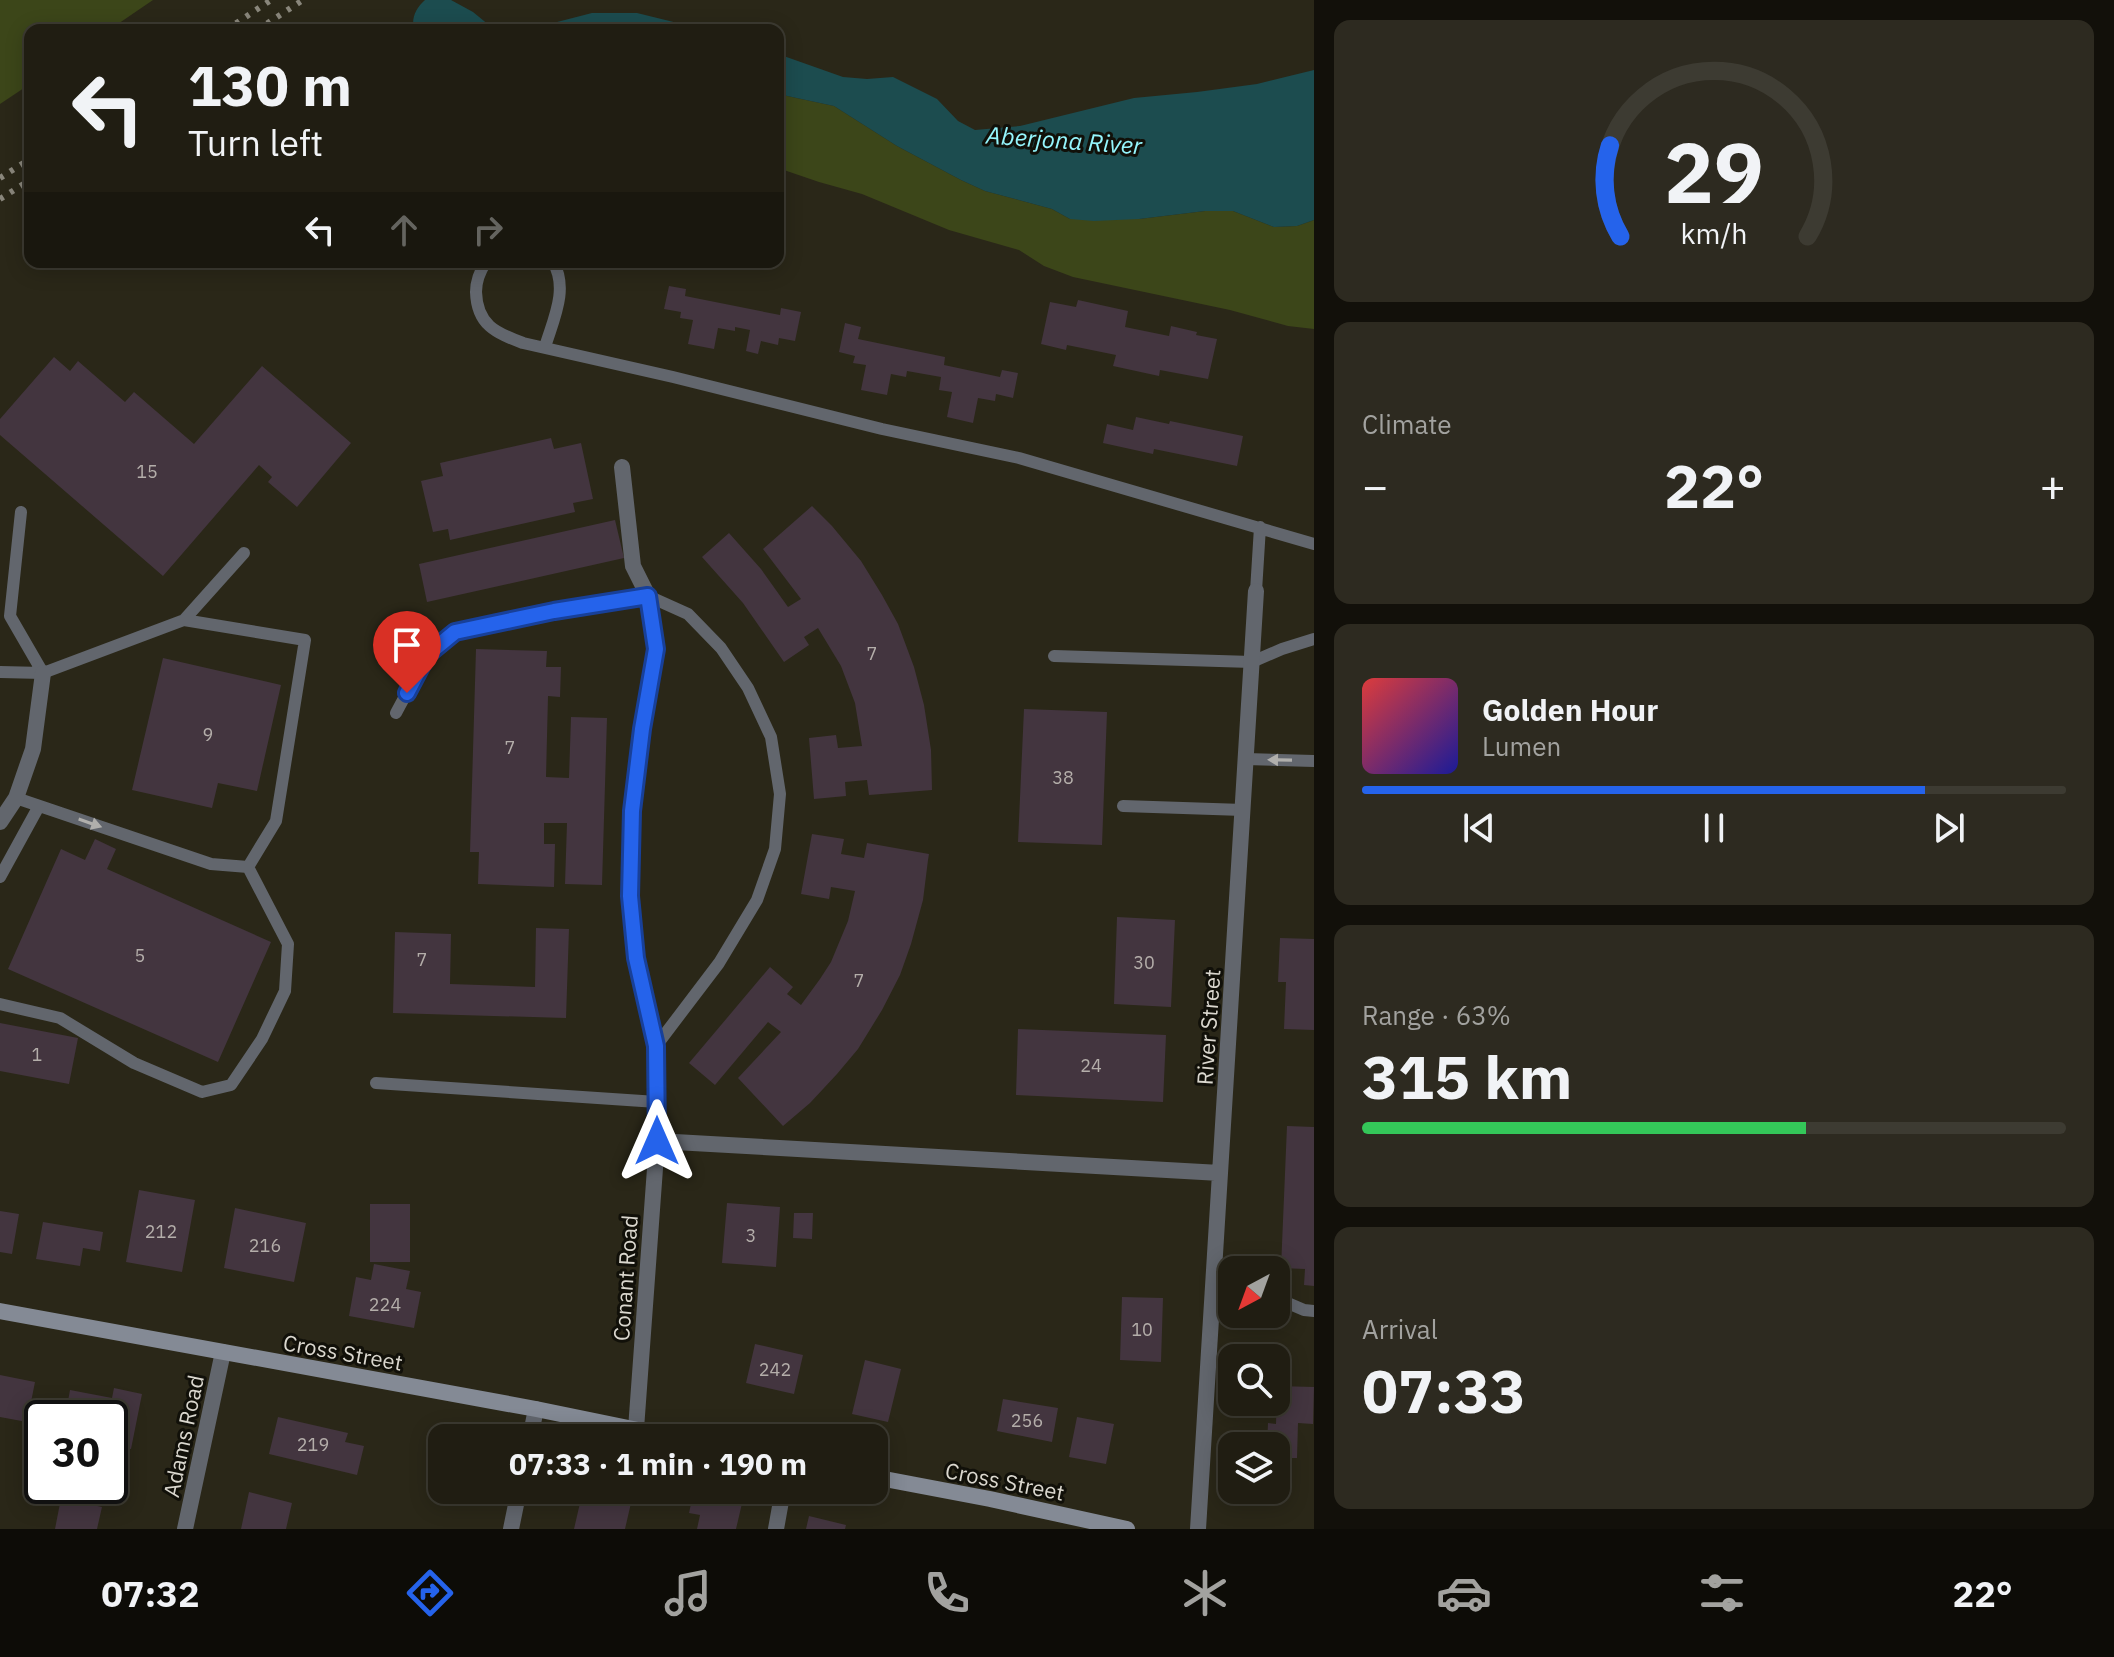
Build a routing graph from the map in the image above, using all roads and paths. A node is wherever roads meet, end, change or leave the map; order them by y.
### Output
1 (483, 268) edge
2 (556, 268) edge
3 (545, 347) junction
4 (622, 467) dead end
5 (21, 512) dead end
6 (1260, 527) junction
7 (1314, 544) edge
8 (244, 553) dead end
9 (1256, 591) joint
10 (648, 596) junction
11 (184, 620) junction
12 (1314, 639) edge
13 (1054, 656) dead end
14 (1252, 662) junction
15 (0, 672) edge
16 (43, 673) junction
17 (396, 713) dead end
18 (1246, 759) junction
19 (1314, 761) edge
20 (16, 798) junction
21 (39, 806) junction
22 (1123, 806) dead end
23 (1243, 810) junction
24 (0, 822) edge
25 (248, 867) junction
26 (0, 877) edge
27 (0, 1004) edge
28 (656, 1046) junction
29 (376, 1083) dead end
30 (657, 1102) junction
31 (657, 1141) junction
32 (1220, 1173) junction
33 (1215, 1269) junction
34 (1218, 1270) edge
35 (1290, 1304) edge
36 (0, 1311) edge
37 (1314, 1311) edge
38 (223, 1352) junction
39 (536, 1409) junction
40 (533, 1424) edge
41 (611, 1424) edge
42 (636, 1424) edge
43 (888, 1480) edge
44 (516, 1504) edge
45 (780, 1504) edge
46 (185, 1529) edge
47 (511, 1529) edge
48 (776, 1529) edge
49 (1127, 1529) edge
50 (1198, 1529) edge

1 - 3 lane
2 - 3 lane
3 - 6 lane
4 - 10 street, Conant Road
5 - 16 lane
6 - 7 lane
6 - 9 lane, River Street
8 - 11 lane
9 - 14 street, River Street
10 - 17 lane
10 - 28 street, Conant Road
10 - 28 lane
11 - 16 lane
11 - 25 lane
12 - 14 lane
13 - 14 lane
14 - 18 street, River Street
15 - 16 lane
16 - 20 street
19 -> 18 lane
18 - 23 street, River Street
20 - 21 lane
20 - 24 street
21 -> 25 lane
21 - 26 lane
22 - 23 lane
23 - 32 street, River Street
25 - 27 lane
28 - 30 street, Conant Road
29 - 30 lane
30 - 31 street, Conant Road
31 - 32 street
31 - 42 street, Conant Road
32 - 33 street, River Street
33 - 34 lane
33 - 50 street, River Street
35 - 37 lane
36 - 38 street, Cross Street
38 - 39 street, Cross Street
38 - 46 street, Adams Road
39 - 40 street
39 - 41 street, Cross Street
43 - 49 street, Cross Street
44 - 47 street
45 - 48 street

